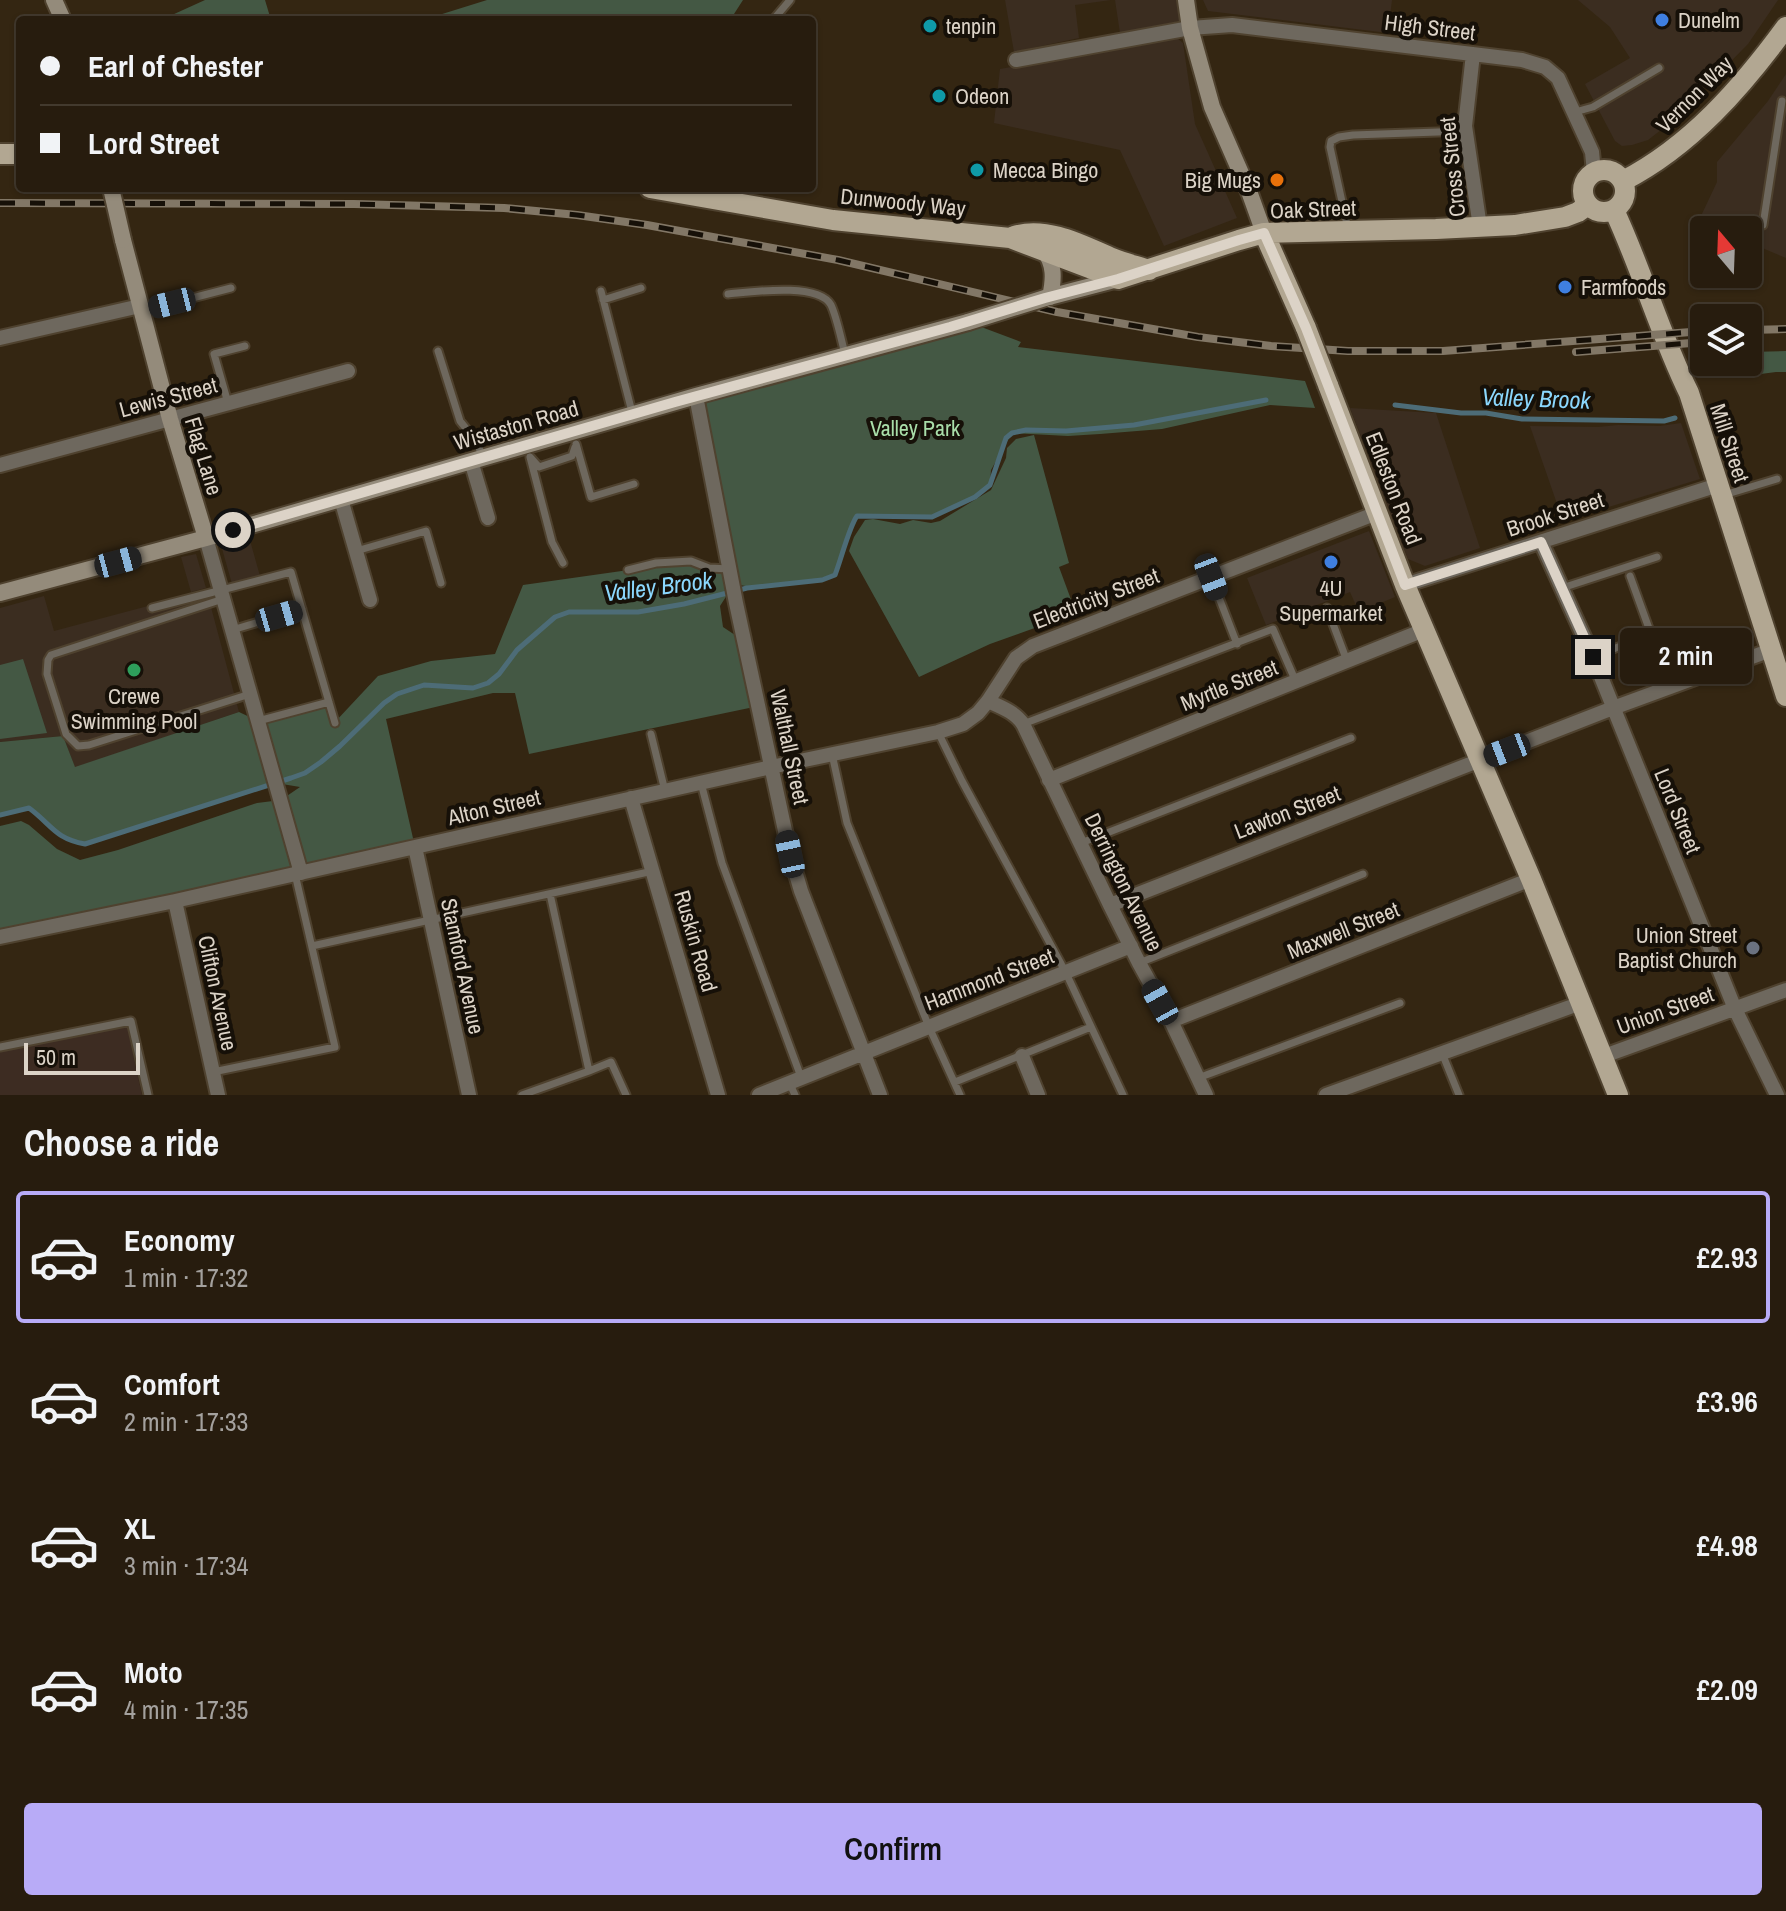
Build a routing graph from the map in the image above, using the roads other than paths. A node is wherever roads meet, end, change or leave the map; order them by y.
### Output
1 (790, 0) edge
2 (1186, 0) edge
3 (776, 16) edge
4 (1786, 27) edge
5 (1190, 28) junction
6 (1473, 54) junction
7 (1016, 60) dead end
8 (1659, 68) dead end
9 (1782, 101) dead end
10 (1575, 112) junction
11 (1466, 131) junction
12 (1594, 172) junction
13 (1623, 181) junction
14 (112, 192) edge
15 (673, 192) edge
16 (1588, 205) junction
17 (1614, 210) junction
18 (1763, 225) dead end
19 (1480, 227) junction
20 (1348, 231) junction
21 (1264, 233) junction
22 (1010, 238) junction
23 (1043, 249) junction
24 (1149, 270) junction
25 (1118, 279) junction
26 (231, 288) dead end
27 (641, 288) dead end
28 (601, 291) dead end
29 (728, 294) dead end
30 (1047, 298) junction
31 (603, 300) junction
32 (141, 308) junction
33 (0, 338) edge
34 (245, 346) dead end
35 (438, 351) dead end
36 (846, 356) junction
37 (348, 371) dead end
38 (696, 396) junction
39 (228, 403) junction
40 (633, 415) junction
41 (170, 419) junction
42 (574, 438) junction
43 (528, 451) junction
44 (477, 460) junction
45 (0, 465) edge
46 (1777, 479) dead end
47 (634, 484) dead end
48 (1720, 490) junction
49 (341, 499) junction
50 (1377, 513) junction
51 (488, 518) dead end
52 (206, 538) junction
53 (1541, 542) junction
54 (356, 551) junction
55 (1657, 557) dead end
56 (563, 563) dead end
57 (628, 570) dead end
58 (731, 576) junction
59 (1630, 576) dead end
60 (1211, 577) junction
61 (441, 583) dead end
62 (1405, 585) junction
63 (1562, 588) junction
64 (0, 593) edge
65 (222, 594) junction
66 (370, 600) dead end
67 (152, 608) dead end
68 (1327, 608) dead end
69 (302, 609) junction
70 (232, 630) junction
71 (1424, 630) junction
72 (1237, 644) junction
73 (1771, 650) junction
74 (1593, 657) junction
75 (1347, 661) junction
76 (1296, 682) junction
77 (250, 694) junction
78 (1786, 696) edge
79 (988, 701) junction
80 (329, 702) junction
81 (1613, 708) junction
82 (258, 721) junction
83 (335, 723) dead end
84 (1023, 724) junction
85 (938, 732) junction
86 (651, 734) dead end
87 (1351, 738) dead end
88 (832, 754) junction
89 (1480, 761) junction
90 (771, 767) junction
91 (1049, 780) junction
92 (701, 783) junction
93 (665, 791) junction
94 (631, 798) junction
95 (1080, 843) junction
96 (415, 847) junction
97 (653, 871) junction
98 (298, 873) junction
99 (1363, 874) dead end
100 (1531, 879) junction
101 (550, 894) junction
102 (175, 901) junction
103 (1110, 905) junction
104 (431, 920) junction
105 (0, 937) edge
106 (312, 946) junction
107 (1131, 946) junction
108 (1139, 963) junction
109 (1066, 973) junction
110 (1786, 990) edge
111 (1400, 1003) dead end
112 (1581, 1003) junction
113 (1735, 1009) junction
114 (1171, 1021) junction
115 (929, 1027) junction
116 (1091, 1027) junction
117 (0, 1047) edge
118 (863, 1053) junction
119 (1442, 1053) junction
120 (1022, 1056) junction
121 (1604, 1056) junction
122 (589, 1071) junction
123 (213, 1072) junction
124 (1198, 1078) junction
125 (955, 1082) junction
126 (795, 1085) edge
127 (148, 1095) edge
128 (218, 1095) edge
129 (469, 1095) edge
130 (522, 1095) edge
131 (626, 1095) edge
132 (718, 1095) edge
133 (759, 1095) edge
134 (880, 1095) edge
135 (960, 1095) edge
136 (1038, 1095) edge
137 (1123, 1095) edge
138 (1206, 1095) edge
139 (1326, 1095) edge
140 (1459, 1095) edge
141 (1618, 1095) edge
142 (1777, 1095) edge

1 - 3 lane
2 - 5 street, Edleston Road
4 - 13 main road, Vernon Way
5 - 6 street, High Street
5 - 7 street, High Street
5 - 21 street, Edleston Road
6 - 10 street, High Street
6 - 11 street, Cross Street
8 - 10 lane
9 - 18 lane
10 - 12 street, High Street
11 - 19 street, Cross Street
11 - 20 lane
12 - 13 main road
12 - 16 main road
13 - 17 main road
14 - 32 street, Flag Lane, bridge
15 - 22 main road, Dunwoody Way
16 - 17 main road
16 - 19 main road, Oak Street
17 - 48 main road, Mill Street
19 - 20 main road, Oak Street
20 - 21 main road, Oak Street
21 - 24 main road, Oak Street
21 - 50 main road, Edleston Road, bridge
22 - 23 main road, Dunwoody Way
22 - 24 main road, Dunwoody Way
23 - 25 main road, Dunwoody Way
23 - 30 street
24 - 25 main road, Oak Street
25 - 30 street, Oak Street
26 - 32 lane
27 - 31 lane
28 - 31 lane
29 - 36 lane
30 - 36 street, Wistaston Road, bridge
31 - 40 lane
32 - 33 street
32 - 41 street, Flag Lane
34 - 39 lane
35 - 44 lane
36 - 38 street, Wistaston Road
37 - 39 street, Lewis Street
38 - 40 street, Wistaston Road
38 - 58 street, Walthall Street
39 - 41 street, Lewis Street
40 - 42 street, Wistaston Road
41 - 45 street, Lewis Street
41 - 52 street, Flag Lane
42 - 43 street, Wistaston Road
42 - 43 lane
42 - 47 lane
43 - 44 street, Wistaston Road
43 - 56 lane
44 - 49 street, Wistaston Road
44 - 51 street
46 - 48 lane
48 - 53 street, Brook Street
48 - 73 main road, Mill Street
49 - 52 street, Wistaston Road
49 - 54 street
50 - 60 street, Electricity Street
50 - 62 main road, Edleston Road
52 - 64 street, Wistaston Road
52 - 65 street, Flag Lane
53 - 62 street, Brook Street
53 - 63 street, Lord Street
54 - 61 lane
54 - 66 street
55 - 63 lane
57 - 58 lane
58 - 90 street, Walthall Street
59 - 74 lane
60 - 72 lane
60 - 79 street, Electricity Street
62 - 71 main road, Edleston Road
63 - 74 street, Lord Street
65 - 67 lane
65 - 69 lane
65 - 70 street, Flag Lane
65 - 77 lane
68 - 75 lane
69 - 70 lane
69 - 80 lane
70 - 77 street, Flag Lane
71 - 75 street, Myrtle Street
71 - 89 main road, Edleston Road
72 - 76 lane
72 - 84 lane
73 - 78 main road, Mill Street
73 - 81 street, Lawton Street
74 - 81 street, Lord Street
75 - 76 street, Myrtle Street
76 - 91 street, Myrtle Street
77 - 82 street, Flag Lane
79 - 84 street
79 - 85 street, Alton Street
80 - 82 lane
80 - 83 lane
81 - 89 street, Lawton Street
81 - 113 street, Lord Street
82 - 98 street, Flag Lane
84 - 91 street, Derrington Avenue
85 - 88 street, Alton Street
85 - 109 lane
86 - 93 lane
87 - 95 lane
88 - 90 street, Alton Street
88 - 115 lane
89 - 100 main road, Edleston Road
89 - 103 street, Lawton Street
90 - 92 street, Alton Street
90 - 118 street, Walthall Street
91 - 95 street, Derrington Avenue
92 - 93 street, Alton Street
92 - 126 lane
93 - 94 street, Alton Street
94 - 96 street, Alton Street
94 - 97 street, Ruskin Road
95 - 103 street, Derrington Avenue
96 - 98 street, Alton Street
96 - 104 street, Stamford Avenue
97 - 101 lane
97 - 132 street, Ruskin Road
98 - 102 street, Alton Street
98 - 106 lane
99 - 108 lane
100 - 112 main road, Edleston Road
100 - 114 street, Maxwell Street
101 - 104 lane
101 - 122 lane
102 - 105 street, Alton Street
102 - 123 street, Clifton Avenue
103 - 107 street, Derrington Avenue
104 - 106 lane
104 - 129 street, Stamford Avenue
106 - 123 lane
107 - 108 street, Derrington Avenue
107 - 109 street, Hammond Street
108 - 114 street, Derrington Avenue
109 - 115 street, Hammond Street
109 - 116 lane
110 - 113 street, Union Street
111 - 124 lane
112 - 119 street
112 - 121 main road, Edleston Road
113 - 121 street, Union Street
113 - 142 street, Lord Street
114 - 124 street, Derrington Avenue
115 - 118 street, Hammond Street
115 - 125 lane
116 - 120 lane
116 - 137 lane
117 - 127 lane
118 - 126 street, Hammond Street
118 - 134 street, Walthall Street
119 - 139 street
119 - 140 lane
120 - 125 lane
120 - 136 street
121 - 141 main road, Edleston Road
122 - 130 lane
122 - 131 lane
123 - 128 street, Clifton Avenue
124 - 138 street, Derrington Avenue
125 - 135 lane
126 - 133 street, Hammond Street

